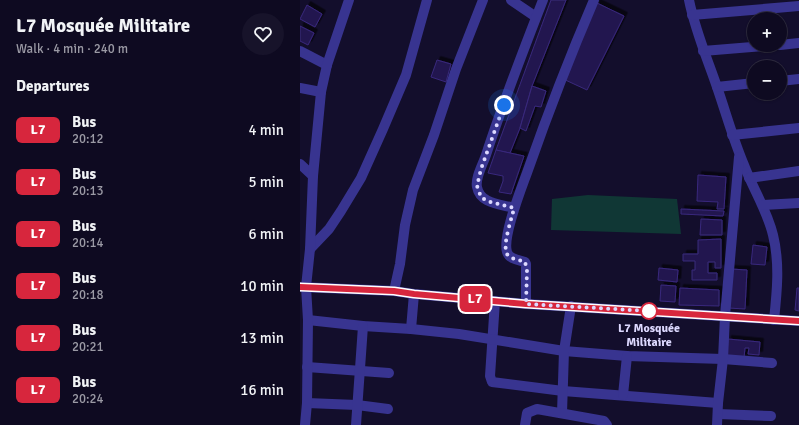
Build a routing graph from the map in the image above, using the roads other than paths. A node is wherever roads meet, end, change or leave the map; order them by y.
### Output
1 (349, 0) edge
2 (427, 0) edge
3 (483, 0) edge
4 (511, 0) edge
5 (543, 0) edge
6 (594, 0) edge
7 (689, 0) edge
8 (799, 6) edge
9 (692, 16) junction
10 (536, 17) junction
11 (799, 43) edge
12 (787, 44) edge
13 (747, 47) edge
14 (300, 51) edge
15 (703, 51) junction
16 (327, 65) junction
17 (799, 79) edge
18 (787, 80) edge
19 (747, 84) edge
20 (717, 87) junction
21 (300, 88) edge
22 (321, 92) junction
23 (799, 128) edge
24 (732, 135) junction
25 (740, 155) junction
26 (300, 164) edge
27 (799, 171) edge
28 (313, 176) junction
29 (749, 178) junction
30 (799, 203) edge
31 (763, 204) junction
32 (514, 208) junction
33 (310, 249) junction
34 (303, 287) edge
35 (394, 291) junction
36 (414, 294) junction
37 (495, 301) junction
38 (526, 304) junction
39 (571, 306) junction
40 (725, 316) junction
41 (308, 320) junction
42 (774, 320) junction
43 (799, 321) edge
44 (362, 326) junction
45 (411, 329) junction
46 (493, 340) junction
47 (564, 351) junction
48 (627, 356) junction
49 (723, 359) junction
50 (772, 363) dead end
51 (307, 367) junction
52 (359, 370) junction
53 (389, 373) dead end
54 (563, 391) junction
55 (623, 396) junction
56 (307, 403) junction
57 (718, 403) junction
58 (357, 405) junction
59 (388, 409) dead end
60 (562, 413) junction
61 (718, 414) junction
62 (771, 416) dead end
63 (304, 425) edge
64 (356, 425) edge
65 (525, 425) edge
66 (607, 425) edge
67 (717, 425) edge

1 - 16 street
2 - 33 street
3 - 35 street
4 - 10 street
5 - 10 street
6 - 32 street
7 - 9 street
8 - 9 street
9 - 15 street
10 - 32 street
11 - 12 street
13 - 15 street
14 - 16 street
15 - 20 street
16 - 22 street
17 - 18 street
19 - 20 street
20 - 24 street
21 - 22 street
22 - 28 street
23 - 24 street
24 - 25 street
25 - 29 street
25 - 40 street
26 - 28 street
27 - 29 street
28 - 33 street
29 - 31 street
30 - 31 street
31 - 42 street
32 - 38 street
33 - 34 street
34 - 35 street
34 - 41 street
35 - 36 street
36 - 37 street
36 - 45 street
37 - 38 street
37 - 46 street
38 - 39 street
39 - 40 street
39 - 47 street
40 - 42 street
40 - 49 street
41 - 44 street
41 - 51 street
42 - 43 street
44 - 45 street
44 - 52 street
45 - 46 street
46 - 47 street
46 - 54 street
47 - 48 street
47 - 54 street
48 - 49 street
48 - 55 street
49 - 50 street
49 - 57 street
51 - 52 street
51 - 56 street
52 - 53 street
52 - 58 street
54 - 55 street
54 - 60 street
55 - 57 street
56 - 58 street
56 - 63 street
57 - 61 street
58 - 59 street
58 - 64 street
60 - 65 street
60 - 66 street
61 - 62 street
61 - 67 street

